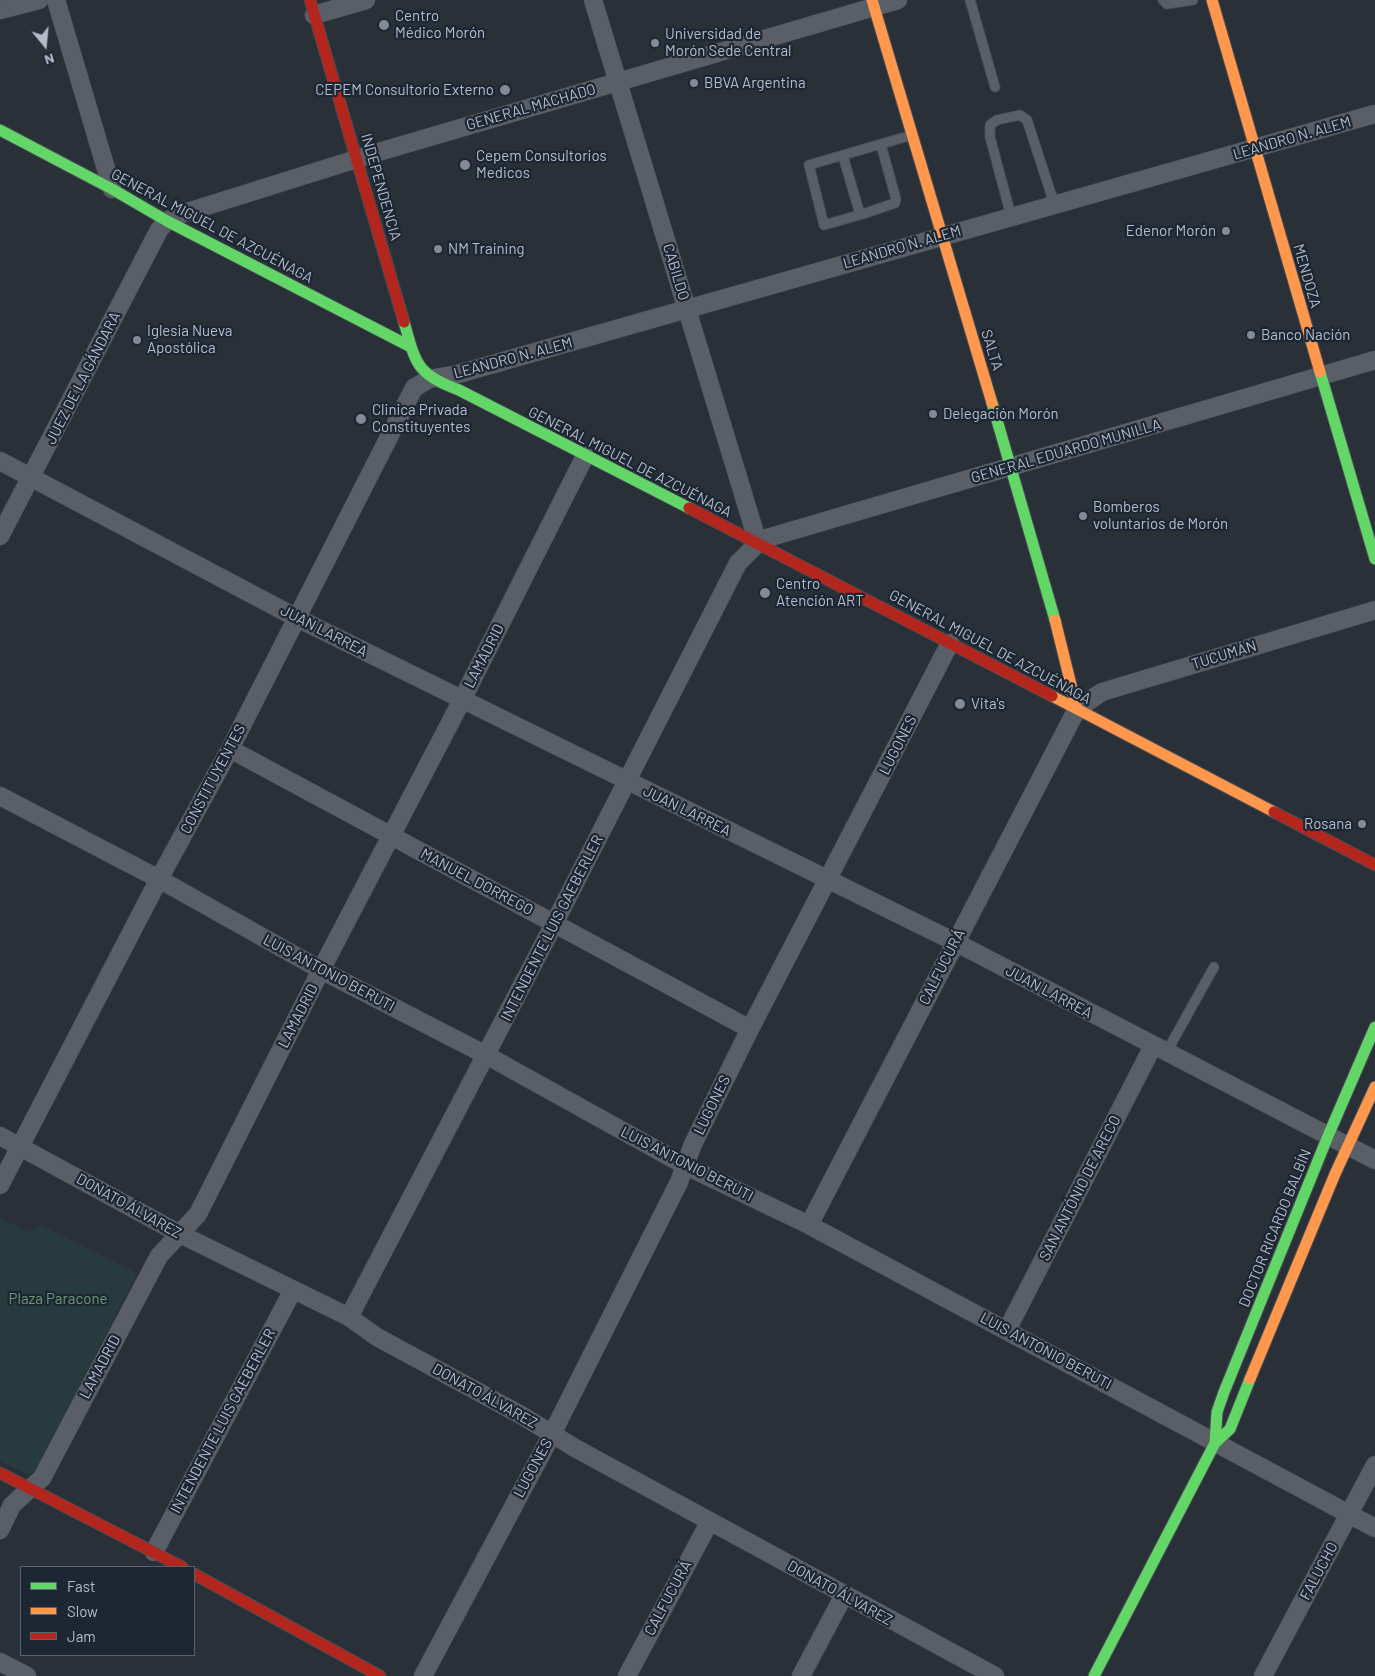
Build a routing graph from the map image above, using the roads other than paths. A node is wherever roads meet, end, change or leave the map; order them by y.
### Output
1 (39, 0) edge
2 (56, 0) edge
3 (366, 0) edge
4 (593, 0) edge
5 (898, 0) edge
6 (970, 0) edge
7 (1163, 0) edge
8 (1193, 0) edge
9 (1212, 0) edge
10 (874, 3) edge
11 (312, 7) edge
12 (0, 10) edge
13 (619, 82) junction
14 (995, 86) dead end
15 (1375, 114) edge
16 (0, 130) edge
17 (912, 135) junction
18 (881, 145) junction
19 (1255, 149) junction
20 (843, 156) junction
21 (357, 159) junction
22 (112, 190) junction
23 (1054, 203) junction
24 (863, 214) junction
25 (1011, 216) junction
26 (167, 221) junction
27 (942, 236) junction
28 (687, 309) junction
29 (411, 347) junction
30 (1375, 360) edge
31 (1320, 376) junction
32 (430, 379) junction
33 (585, 456) junction
34 (0, 460) edge
35 (1011, 467) junction
36 (31, 477) junction
37 (0, 536) edge
38 (758, 543) junction
39 (1375, 559) edge
40 (1375, 610) edge
41 (297, 618) junction
42 (950, 643) junction
43 (462, 700) junction
44 (1077, 709) junction
45 (230, 749) junction
46 (627, 782) junction
47 (0, 796) edge
48 (391, 836) junction
49 (1375, 865) edge
50 (159, 879) junction
51 (829, 880) junction
52 (554, 924) junction
53 (955, 942) junction
54 (1214, 967) dead end
55 (321, 970) junction
56 (1375, 1027) edge
57 (750, 1029) junction
58 (1159, 1050) junction
59 (486, 1055) junction
60 (1375, 1087) edge
61 (0, 1136) edge
62 (1328, 1136) junction
63 (20, 1147) junction
64 (1348, 1147) junction
65 (1375, 1160) edge
66 (686, 1166) junction
67 (0, 1185) edge
68 (809, 1225) junction
69 (180, 1234) junction
70 (293, 1290) junction
71 (349, 1317) junction
72 (1007, 1330) junction
73 (552, 1434) junction
74 (1215, 1442) junction
75 (1375, 1465) edge
76 (0, 1473) edge
77 (29, 1489) junction
78 (1349, 1514) junction
79 (710, 1521) junction
80 (1375, 1528) edge
81 (0, 1530) edge
82 (154, 1552) junction
83 (180, 1566) edge
84 (195, 1575) edge
85 (844, 1596) junction
86 (0, 1662) edge
87 (27, 1676) edge
88 (380, 1676) edge
89 (424, 1676) edge
90 (627, 1676) edge
91 (801, 1676) edge
92 (995, 1676) edge
93 (1094, 1676) edge
94 (1263, 1676) edge

1 - 12 street
2 - 22 street
3 - 11 street
4 - 13 street, CABILDO
5 - 10 street, GENERAL MACHADO
6 - 14 lane
7 - 8 lane
9 - 19 street, MENDOZA
10 - 13 street, GENERAL MACHADO
10 - 17 street, SALTA
11 - 21 street, INDEPENDENCIA
13 - 21 street, GENERAL MACHADO
13 - 28 street, CABILDO
15 - 19 street, LEANDRO N. ALEM
16 - 22 street, GENERAL MIGUEL DE AZCUÉNAGA
17 - 18 lane
17 - 27 street, SALTA
18 - 20 lane
18 - 24 lane
19 - 23 street, LEANDRO N. ALEM
19 - 31 street, MENDOZA
20 - 24 lane
20 - 24 lane
21 - 26 street, GENERAL MACHADO
21 - 29 street, INDEPENDENCIA
22 - 26 street, GENERAL MIGUEL DE AZCUÉNAGA
23 - 25 street, LEANDRO N. ALEM
23 - 25 lane
25 - 27 street, LEANDRO N. ALEM
26 - 29 street, GENERAL MIGUEL DE AZCUÉNAGA
26 - 36 street, JUEZ DE LA GÁNDARA
27 - 28 street, LEANDRO N. ALEM
27 - 35 street, SALTA
28 - 32 street, LEANDRO N. ALEM
28 - 38 street, CABILDO
29 - 32 street, INDEPENDENCIA
30 - 31 street, GENERAL EDUARDO MUNILLA
31 - 35 street, GENERAL EDUARDO MUNILLA
31 - 39 street, MENDOZA
32 - 33 street, GENERAL MIGUEL DE AZCUÉNAGA
32 - 41 street, CONSTITUYENTES
33 - 38 street, GENERAL MIGUEL DE AZCUÉNAGA
33 - 43 street, LAMADRID
34 - 36 street, JUAN LARREA
35 - 38 street, GENERAL EDUARDO MUNILLA
35 - 44 street, SALTA
36 - 37 street, JUEZ DE LA GÁNDARA
36 - 41 street, JUAN LARREA
38 - 42 street, GENERAL MIGUEL DE AZCUÉNAGA
38 - 46 street, INTENDENTE LUIS GAEBERLER
40 - 44 street, TUCUMÁN
41 - 43 street, JUAN LARREA
41 - 45 street, CONSTITUYENTES
42 - 44 street, GENERAL MIGUEL DE AZCUÉNAGA
42 - 51 street, LUGONES
43 - 46 street, JUAN LARREA
43 - 48 street, LAMADRID
44 - 49 street, GENERAL MIGUEL DE AZCUÉNAGA
44 - 53 street, CALFUCURÁ
45 - 48 street, MANUEL DORREGO
45 - 50 street, CONSTITUYENTES
46 - 51 street, JUAN LARREA
46 - 52 street, INTENDENTE LUIS GAEBERLER
47 - 50 street, LUIS ANTONIO BERUTI
48 - 52 street, MANUEL DORREGO
48 - 55 street, LAMADRID
50 - 55 street, LUIS ANTONIO BERUTI
50 - 63 street, CONSTITUYENTES
51 - 53 street, JUAN LARREA
51 - 57 street, LUGONES
52 - 57 street, MANUEL DORREGO
52 - 59 street, INTENDENTE LUIS GAEBERLER
53 - 58 street, JUAN LARREA
53 - 68 street, CALFUCURÁ
54 - 58 lane
55 - 59 street, LUIS ANTONIO BERUTI
55 - 69 street, LAMADRID
56 - 62 street, DOCTOR RICARDO BALBÍN
57 - 66 street, LUGONES
58 - 62 street, JUAN LARREA
58 - 72 street, SAN ANTÓNIO DE ARECO
59 - 66 street, LUIS ANTONIO BERUTI
59 - 71 street, INTENDENTE LUIS GAEBERLER
60 - 64 street, DOCTOR RICARDO BALBÍN
61 - 63 street, DONATO ÁLVAREZ
62 - 64 street, JUAN LARREA
62 - 74 street, DOCTOR RICARDO BALBÍN
63 - 67 street, CONSTITUYENTES
63 - 69 street, DONATO ÁLVAREZ
64 - 65 street, JUAN LARREA
64 - 74 street, DOCTOR RICARDO BALBÍN
66 - 68 street, LUIS ANTONIO BERUTI
66 - 73 street, LUGONES
68 - 72 street, LUIS ANTONIO BERUTI
69 - 70 street, DONATO ÁLVAREZ
69 - 77 street, LAMADRID
70 - 71 street, DONATO ÁLVAREZ
70 - 82 street, INTENDENTE LUIS GAEBERLER
71 - 73 street, DONATO ÁLVAREZ
72 - 74 street, LUIS ANTONIO BERUTI
73 - 79 street, DONATO ÁLVAREZ
73 - 89 street, LUGONES
74 - 78 street, LUIS ANTONIO BERUTI
74 - 93 street, DOCTOR RICARDO BALBÍN
75 - 78 street, FALUCHO
76 - 77 street
77 - 81 street, LAMADRID
77 - 82 street
78 - 80 street, LUIS ANTONIO BERUTI
78 - 94 street, FALUCHO
79 - 85 street, DONATO ÁLVAREZ
79 - 90 street, CALFUCURÁ
82 - 83 street
84 - 88 street
85 - 91 street
85 - 92 street, DONATO ÁLVAREZ
86 - 87 street

